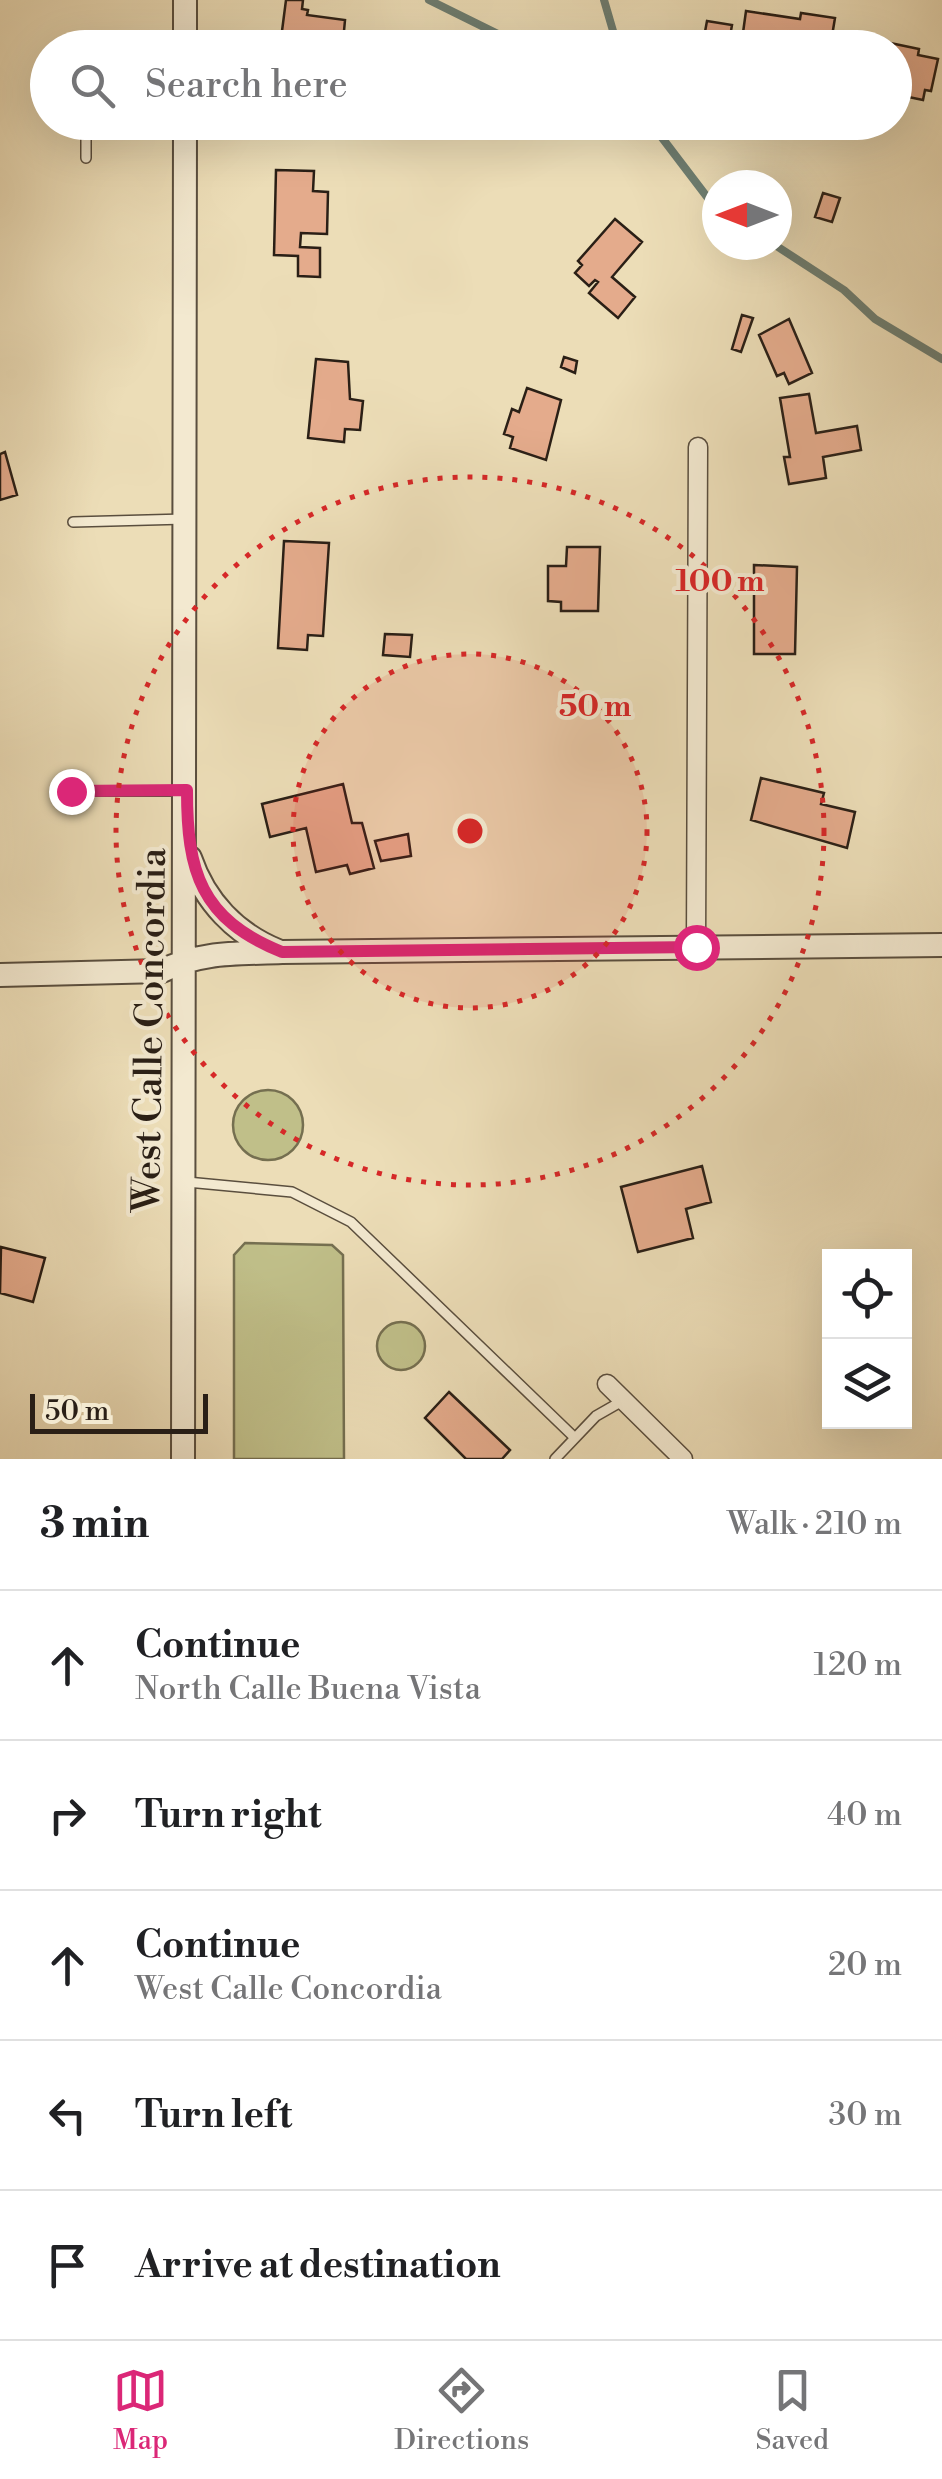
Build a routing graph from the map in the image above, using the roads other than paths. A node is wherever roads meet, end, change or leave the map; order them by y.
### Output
1 (186, 0) edge
2 (186, 30) edge
3 (86, 140) edge
4 (185, 140) edge
5 (86, 158) dead end
6 (698, 447) dead end
7 (187, 519) junction
8 (73, 522) dead end
9 (187, 790) junction
10 (71, 791) dead end
11 (187, 848) junction
12 (942, 946) edge
13 (696, 947) junction
14 (282, 952) junction
15 (185, 959) junction
16 (0, 975) edge
17 (182, 1182) junction
18 (607, 1384) dead end
19 (624, 1400) junction
20 (574, 1437) junction
21 (183, 1459) edge
22 (555, 1459) edge
23 (683, 1459) edge

1 - 2 street
3 - 5 lane
4 - 7 street, West Calle Concordia
6 - 13 street
7 - 8 lane
7 - 9 street, West Calle Concordia
9 - 10 lane
9 - 11 street, West Calle Concordia
11 - 14 street
11 - 15 street, West Calle Concordia
12 - 13 street
13 - 14 street
14 - 15 street
15 - 16 street
15 - 17 street, West Calle Concordia
17 - 20 lane
17 - 21 street, West Calle Concordia
18 - 19 street
19 - 20 lane
19 - 23 street
20 - 22 lane

